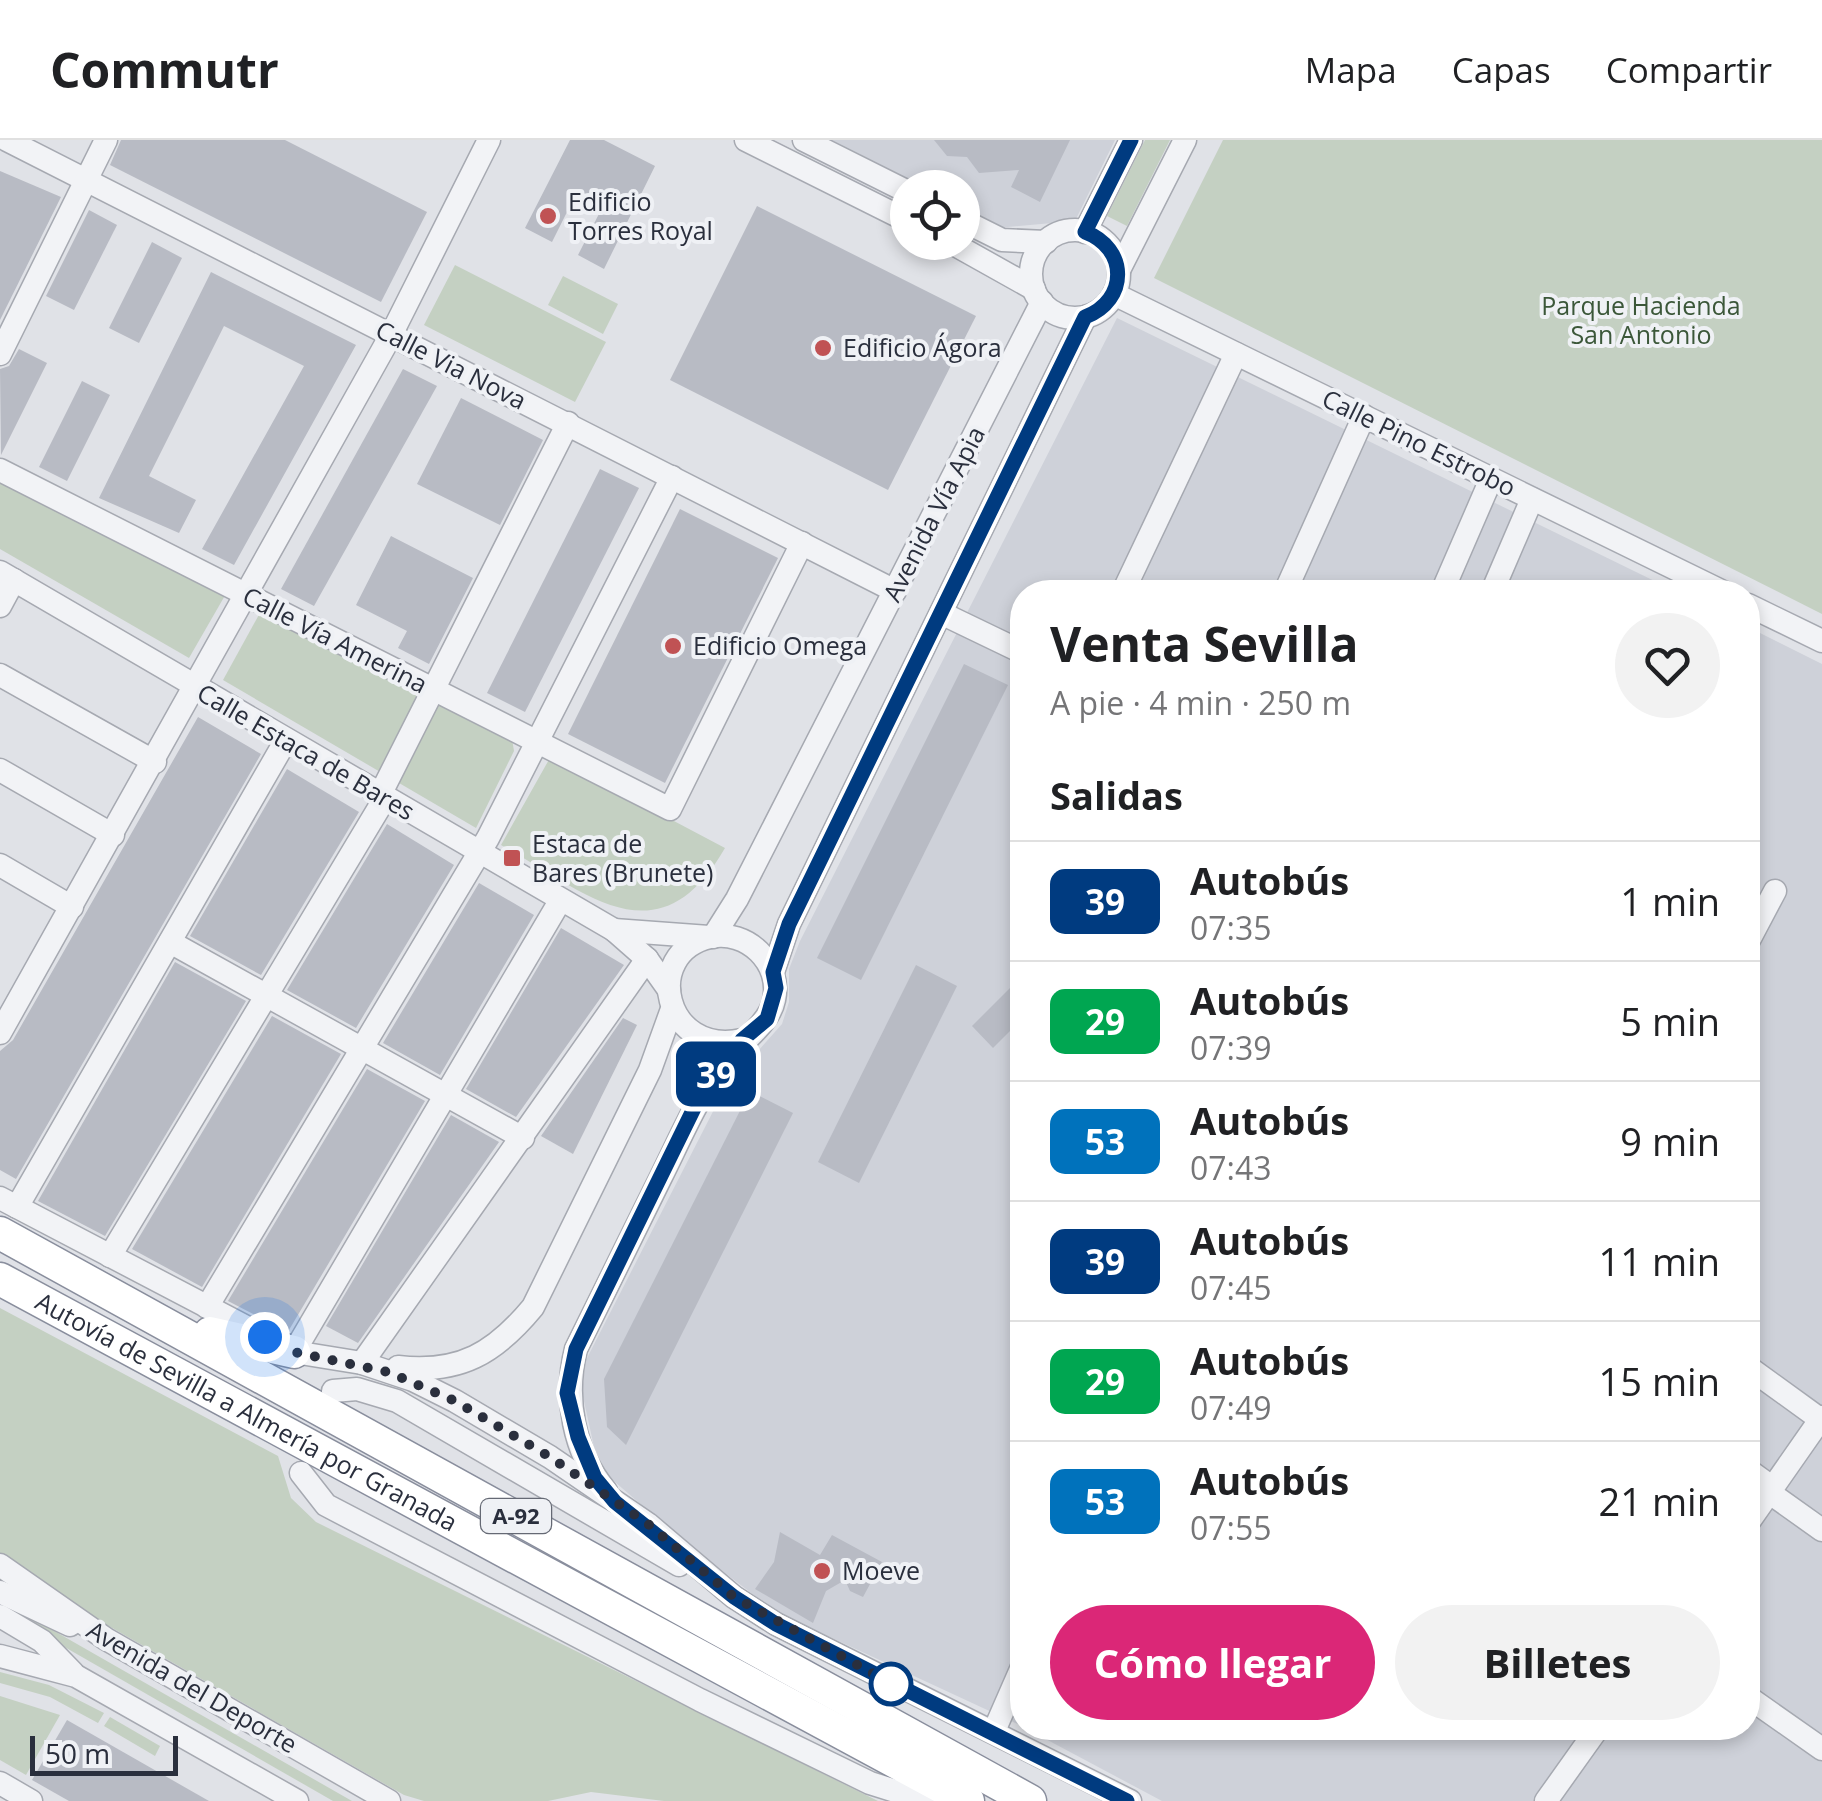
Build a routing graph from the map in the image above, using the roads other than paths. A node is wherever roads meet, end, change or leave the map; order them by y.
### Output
1 (7, 140) edge
2 (106, 140) edge
3 (489, 140) edge
4 (746, 140) edge
5 (804, 140) edge
6 (1131, 140) edge
7 (1185, 140) edge
8 (86, 179) junction
9 (890, 183) edge
10 (890, 212) edge
11 (980, 229) edge
12 (1085, 232) junction
13 (1046, 242) junction
14 (979, 260) edge
15 (1117, 282) junction
16 (1038, 296) junction
17 (1085, 317) junction
18 (391, 335) junction
19 (0, 354) edge
20 (1236, 354) junction
21 (1364, 416) junction
22 (568, 423) junction
23 (0, 470) edge
24 (672, 477) junction
25 (1491, 479) junction
26 (1532, 499) junction
27 (802, 543) junction
28 (7, 576) edge
29 (1136, 580) edge
30 (1289, 580) edge
31 (1447, 580) edge
32 (1497, 580) edge
33 (1698, 580) edge
34 (895, 591) junction
35 (246, 595) junction
36 (0, 606) edge
37 (1760, 611) edge
38 (941, 613) junction
39 (1822, 641) edge
40 (1010, 646) edge
41 (0, 675) edge
42 (196, 687) junction
43 (433, 689) junction
44 (286, 740) junction
45 (537, 742) junction
46 (155, 762) junction
47 (0, 770) edge
48 (382, 797) junction
49 (113, 835) junction
50 (476, 852) junction
51 (0, 865) edge
52 (1775, 891) dead end
53 (560, 901) junction
54 (72, 907) junction
55 (1760, 919) edge
56 (614, 930) junction
57 (711, 937) junction
58 (170, 942) junction
59 (647, 959) junction
60 (773, 972) junction
61 (266, 996) junction
62 (670, 1000) junction
63 (0, 1033) edge
64 (742, 1040) junction
65 (360, 1048) junction
66 (445, 1094) junction
67 (524, 1138) junction
68 (6, 1212) edge
69 (110, 1256) junction
70 (0, 1279) edge
71 (0, 1290) edge
72 (207, 1307) junction
73 (170, 1324) junction
74 (110, 1338) junction
75 (294, 1352) junction
76 (362, 1363) junction
77 (1760, 1375) edge
78 (333, 1391) dead end
79 (1821, 1418) edge
80 (300, 1473) dead end
81 (1760, 1480) edge
82 (1771, 1490) junction
83 (615, 1502) junction
84 (1760, 1506) edge
85 (1822, 1530) edge
86 (0, 1565) edge
87 (0, 1592) edge
88 (734, 1597) junction
89 (0, 1616) edge
90 (106, 1639) junction
91 (0, 1656) edge
92 (76, 1676) junction
93 (1010, 1695) edge
94 (1760, 1705) edge
95 (800, 1713) junction
96 (994, 1731) junction
97 (1010, 1739) edge
98 (1011, 1740) edge
99 (1589, 1740) edge
100 (1822, 1749) edge
101 (0, 1783) edge
102 (1124, 1799) edge
103 (31, 1801) edge
104 (297, 1801) edge
105 (389, 1801) edge
106 (928, 1801) edge
107 (968, 1801) edge
108 (1030, 1801) edge
109 (1546, 1801) edge

1 - 8 street, Calle Via Nova
2 - 8 street
3 - 18 street
4 - 10 street
5 - 9 street
6 - 12 street
7 - 15 street
8 - 18 street, Calle Via Nova
8 - 19 street
11 - 13 street
12 - 13 street
12 - 15 street
13 - 16 street
14 - 16 street
15 - 17 street
15 - 20 street, Calle Pino Estrobo
16 - 17 street
16 - 34 street, Avenida Vía Apia
17 - 38 street, Avenida Vía Apia
18 - 22 street, Calle Via Nova
18 - 35 street
20 - 21 street, Calle Pino Estrobo
20 - 29 street
21 - 25 street, Calle Pino Estrobo
21 - 30 street
22 - 24 street, Calle Via Nova
22 - 43 street
23 - 35 street, Calle Vía Amerina
24 - 27 street, Calle Via Nova
24 - 45 street
25 - 26 street, Calle Pino Estrobo
25 - 31 street
26 - 32 street
26 - 33 street, Calle Pino Estrobo
27 - 34 street, Calle Via Nova
27 - 45 street, Calle Vía Amerina
28 - 36 street
28 - 42 street, Calle Estaca de Bares
34 - 57 street, Avenida Vía Apia
35 - 42 street
35 - 43 street, Calle Vía Amerina
37 - 39 street
38 - 40 street
38 - 60 street, Avenida Vía Apia
41 - 46 street
42 - 44 street, Calle Estaca de Bares
42 - 46 street
43 - 45 street, Calle Vía Amerina
43 - 48 street
44 - 48 street, Calle Estaca de Bares
44 - 58 street
45 - 50 street
46 - 49 street
47 - 49 street
48 - 50 street, Calle Estaca de Bares
48 - 61 street
49 - 54 street
50 - 53 street, Calle Estaca de Bares
50 - 65 street
51 - 54 street
52 - 55 street
53 - 56 street, Calle Estaca de Bares
53 - 66 street
54 - 63 street
56 - 57 street, Calle Estaca de Bares
56 - 59 street, Calle Estaca de Bares
57 - 60 street
57 - 62 street
58 - 61 street
58 - 68 street
59 - 62 street, Calle Estaca de Bares
59 - 67 street
60 - 64 street
61 - 65 street
61 - 69 street
62 - 64 street
62 - 76 street
64 - 83 street
65 - 66 street
65 - 72 street
66 - 67 street
66 - 75 street
67 - 76 street
68 - 69 street
68 - 73 highway, Autovía de Sevilla a Almería por Granada / A-92
69 - 72 street
70 - 74 highway, Autovía de Sevilla a Almería por Granada / A-92
71 - 74 highway
72 - 75 street
73 - 75 highway
73 - 108 highway, Autovía de Sevilla a Almería por Granada / A-92
74 - 95 highway, Autovía de Sevilla a Almería por Granada / A-92
75 - 76 street
76 - 83 street
77 - 79 street
78 - 88 street
79 - 82 street
80 - 106 street
81 - 82 street
82 - 84 street
82 - 85 street
83 - 88 street
86 - 90 street, Avenida del Deporte
87 - 90 street
88 - 96 street
89 - 92 street
90 - 105 street, Avenida del Deporte
91 - 92 street, Avenida del Deporte
92 - 104 street, Avenida del Deporte
93 - 96 street
94 - 100 street
95 - 106 highway
95 - 107 highway, Autovía de Sevilla a Almería por Granada / A-92
96 - 97 street
98 - 102 street
99 - 109 street
101 - 103 street

